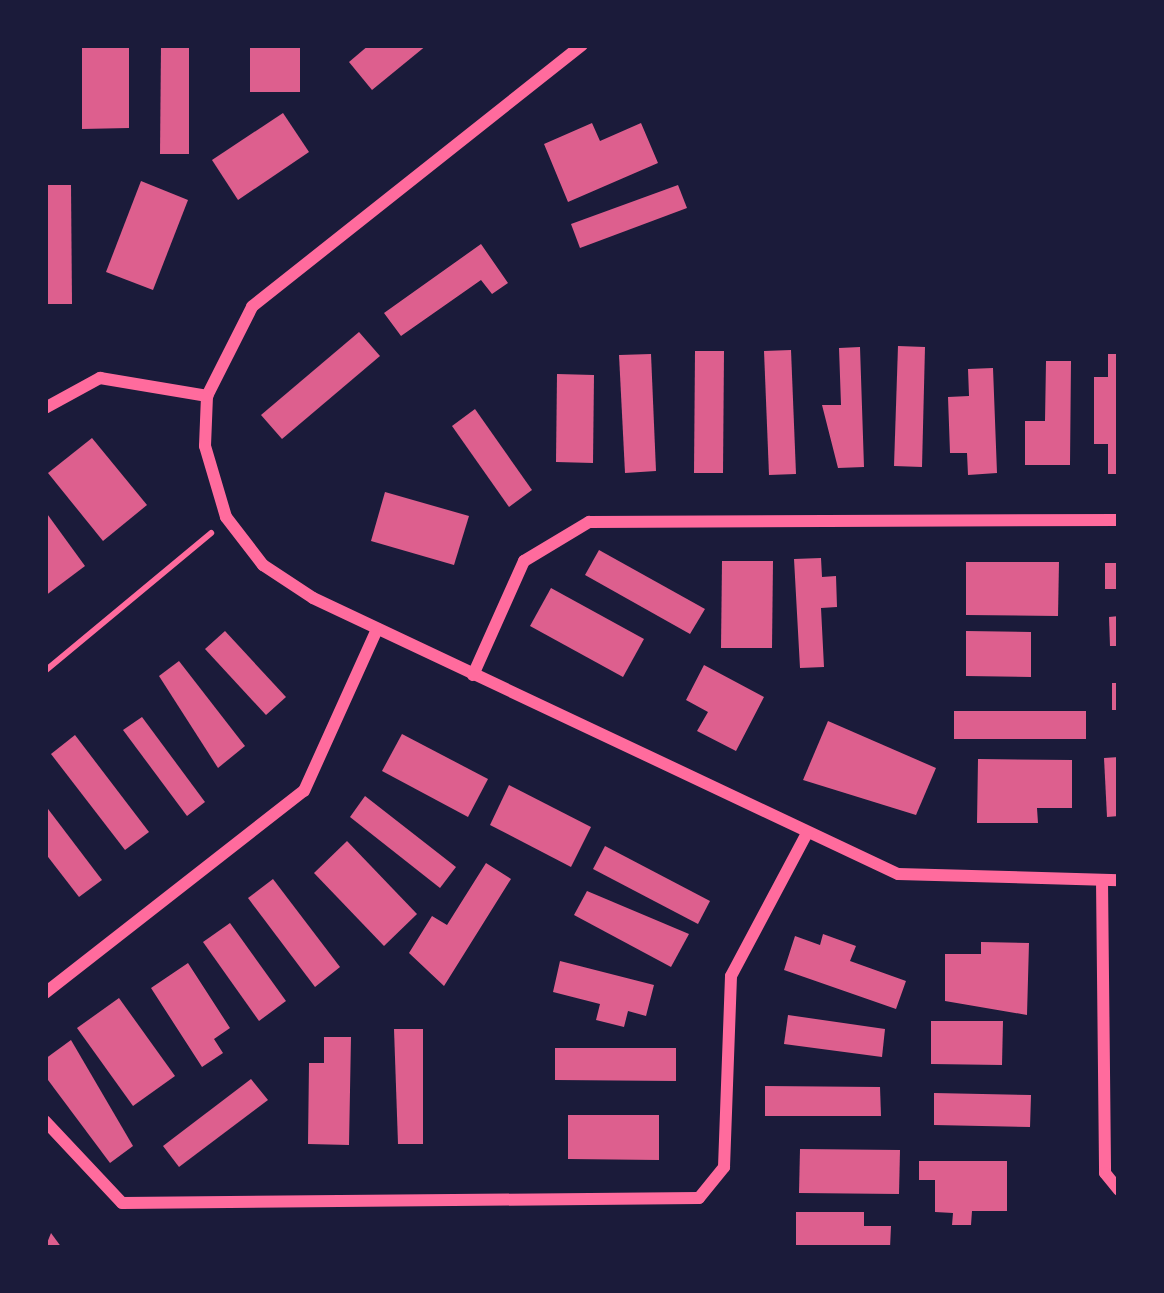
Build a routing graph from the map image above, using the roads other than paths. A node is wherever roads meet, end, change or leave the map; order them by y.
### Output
1 (575, 47) edge
2 (208, 396) junction
3 (45, 408) edge
4 (1119, 520) edge
5 (377, 629) junction
6 (473, 674) junction
7 (807, 833) junction
8 (1102, 880) junction
9 (1119, 880) edge
10 (45, 993) edge
11 (45, 1121) edge
12 (1119, 1190) edge

1 - 2 street
2 - 3 street
2 - 5 street
4 - 6 street
5 - 6 street
5 - 10 street
6 - 7 street
7 - 8 street
7 - 11 street
8 - 9 street
8 - 12 street

